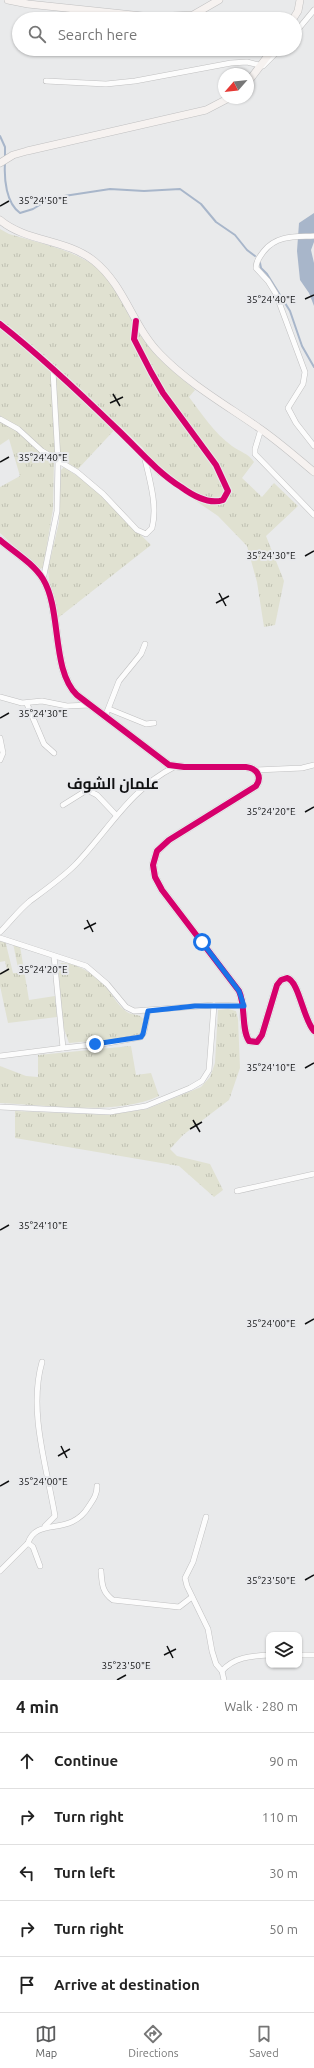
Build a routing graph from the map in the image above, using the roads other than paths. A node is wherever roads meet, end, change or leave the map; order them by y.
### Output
1 (8, 0) edge
2 (219, 0) edge
3 (300, 0) edge
4 (314, 10) edge
5 (104, 12) edge
6 (198, 12) edge
7 (297, 12) edge
8 (302, 25) edge
9 (267, 56) edge
10 (273, 56) edge
11 (261, 66) junction
12 (254, 75) edge
13 (46, 81) dead end
14 (218, 104) edge
15 (0, 163) edge
16 (0, 220) edge
17 (314, 236) edge
18 (136, 321) junction
19 (0, 324) edge
20 (54, 371) junction
21 (0, 419) edge
22 (261, 429) junction
23 (314, 446) edge
24 (144, 454) junction
25 (58, 460) junction
26 (314, 472) edge
27 (314, 515) edge
28 (0, 540) edge
29 (43, 580) junction
30 (145, 644) dead end
31 (0, 697) edge
32 (27, 704) junction
33 (90, 705) junction
34 (109, 708) junction
35 (105, 718) junction
36 (154, 723) dead end
37 (0, 738) edge
38 (54, 753) dead end
39 (0, 760) edge
40 (314, 765) edge
41 (174, 767) junction
42 (256, 770) junction
43 (62, 805) dead end
44 (116, 815) junction
45 (0, 932) edge
46 (0, 938) edge
47 (54, 956) junction
48 (214, 1005) junction
49 (244, 1006) junction
50 (148, 1011) junction
51 (314, 1031) edge
52 (63, 1048) junction
53 (0, 1056) edge
54 (0, 1107) edge
55 (314, 1174) edge
56 (237, 1191) dead end
57 (42, 1362) dead end
58 (97, 1486) dead end
59 (206, 1517) dead end
60 (46, 1526) junction
61 (28, 1543) junction
62 (40, 1566) dead end
63 (0, 1571) edge
64 (102, 1571) dead end
65 (192, 1597) junction
66 (266, 1655) edge
67 (302, 1655) edge
68 (314, 1655) edge
69 (222, 1671) junction
70 (224, 1680) edge

1 - 5 main road
2 - 6 main road
3 - 7 main road
4 - 8 street
9 - 11 main road
10 - 11 street
11 - 12 main road
11 - 13 street
14 - 15 main road
16 - 18 main road
17 - 23 street
18 - 22 main road
18 - 24 street
19 - 20 street
20 - 24 street
20 - 25 street
21 - 25 street
22 - 26 main road
22 - 27 street
24 - 25 street
25 - 29 street
28 - 29 main road
29 - 33 main road
30 - 34 street
31 - 32 street
32 - 33 street
32 - 38 street
33 - 35 main road
34 - 35 street
34 - 36 street
35 - 41 main road
37 - 39 street
40 - 42 street
41 - 42 main road
41 - 44 street
42 - 49 main road
43 - 44 street
44 - 45 street
46 - 47 street
47 - 50 street
47 - 52 street
48 - 49 street
48 - 50 street
48 - 54 street
49 - 51 main road
50 - 52 street
52 - 53 street
55 - 56 street
57 - 60 street
58 - 60 street
59 - 65 street
60 - 61 street
61 - 62 street
61 - 63 street
64 - 65 street
65 - 69 street
66 - 69 street
67 - 68 street
69 - 70 street

